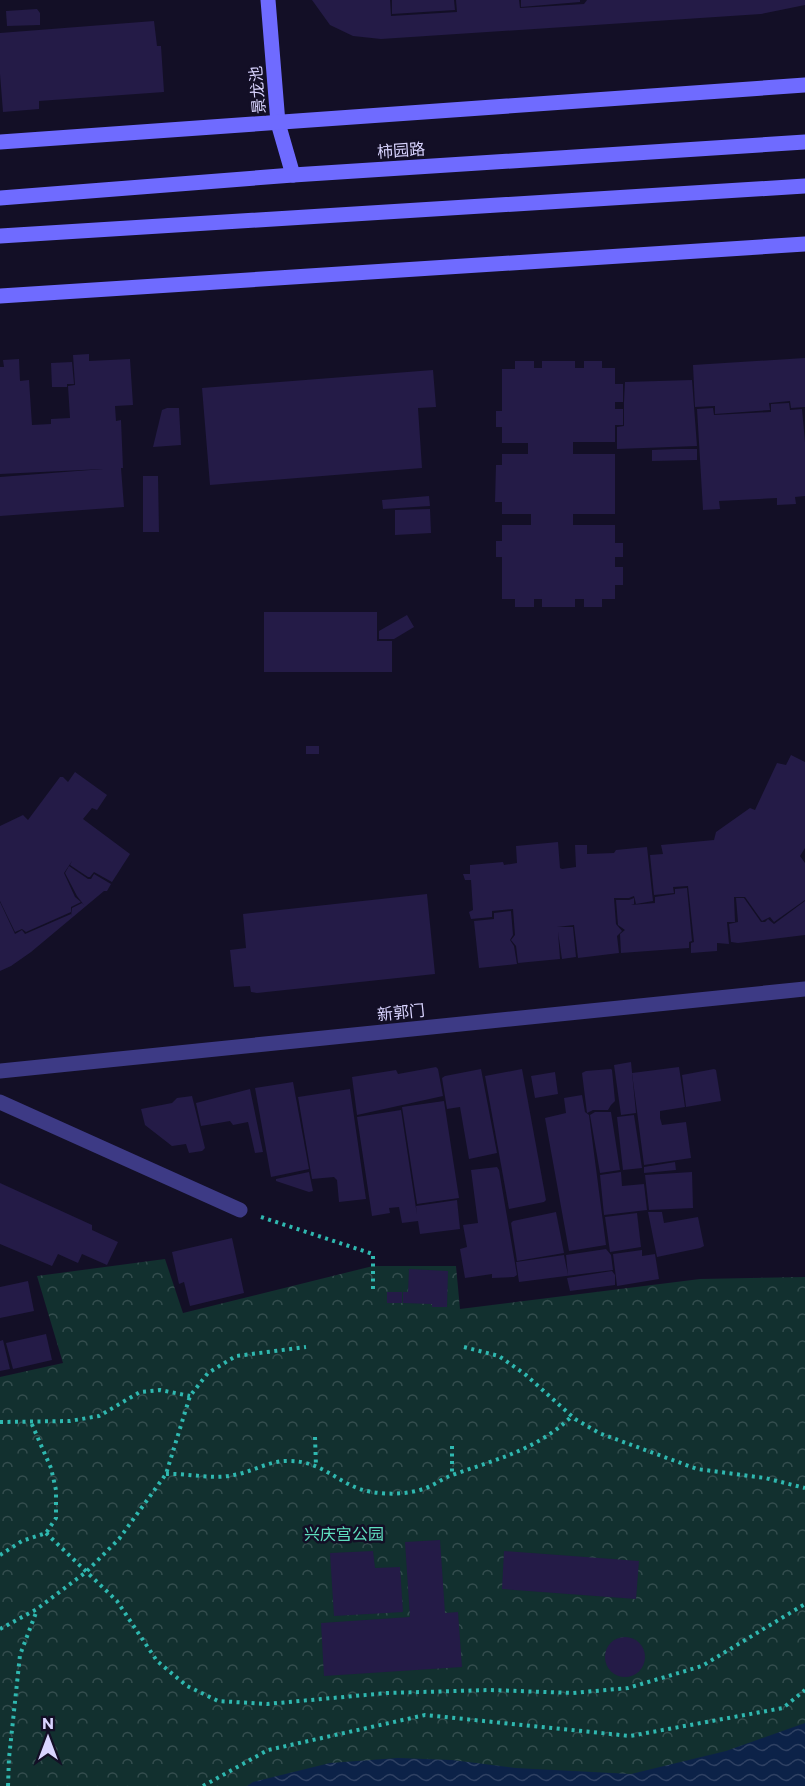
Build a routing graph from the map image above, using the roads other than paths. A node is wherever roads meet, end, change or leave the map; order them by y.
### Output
1 (268, 0) edge
2 (805, 85) edge
3 (278, 123) junction
4 (0, 142) edge
5 (805, 142) edge
6 (293, 175) junction
7 (805, 186) edge
8 (0, 198) edge
9 (0, 236) edge
10 (805, 244) edge
11 (0, 296) edge
12 (805, 989) edge
13 (0, 1071) edge
14 (0, 1102) edge
15 (240, 1210) road end

1 - 3 street, 景龙池
2 - 3 street
3 - 4 street
3 - 6 street, 景龙池
5 - 6 street, 柿园路
6 - 8 street, 柿园路
7 - 9 street
10 - 11 street
12 - 13 street, 新郭门
14 - 15 street

